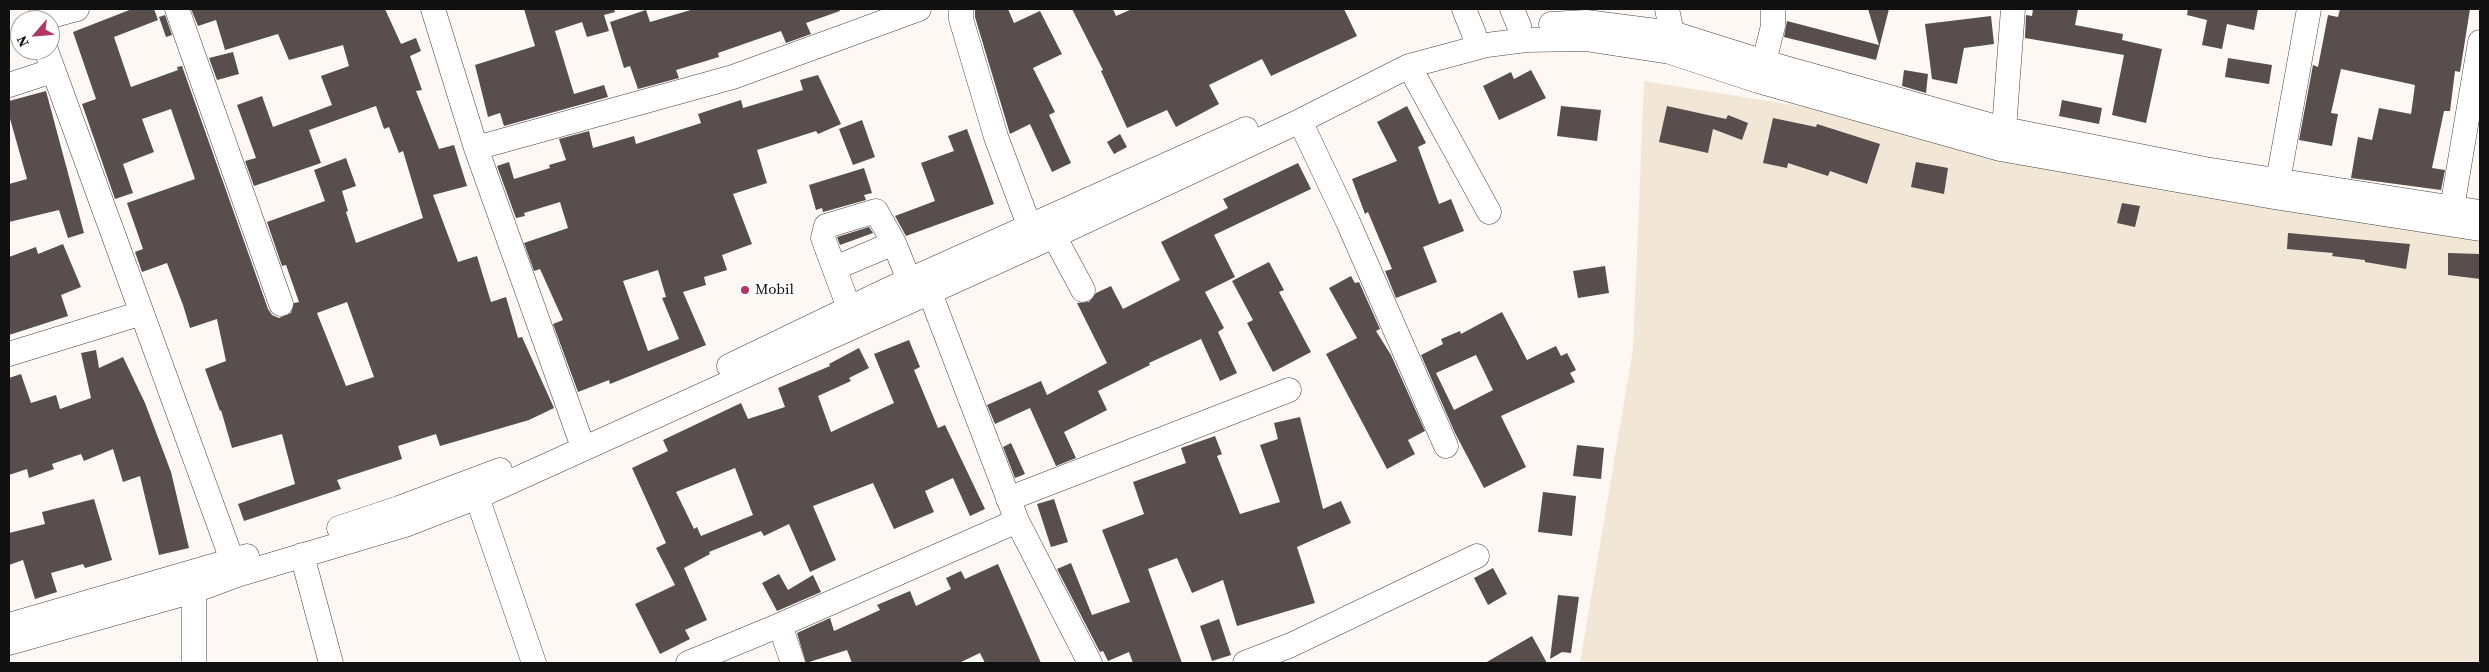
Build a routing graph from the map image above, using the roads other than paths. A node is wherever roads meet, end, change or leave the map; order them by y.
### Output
1 (77, 9) edge
2 (177, 9) edge
3 (432, 9) edge
4 (919, 9) edge
5 (961, 9) edge
6 (1464, 9) edge
7 (1666, 9) edge
8 (1774, 9) edge
9 (2013, 9) edge
10 (2309, 9) edge
11 (60, 14) edge
12 (1515, 17) edge
13 (1672, 33) junction
14 (1474, 34) junction
15 (2480, 42) edge
16 (49, 60) edge
17 (1764, 62) junction
18 (1410, 66) junction
19 (9, 85) edge
20 (1300, 121) junction
21 (2004, 129) junction
22 (476, 148) junction
23 (2278, 181) junction
24 (2452, 208) junction
25 (1489, 212) dead end
26 (2480, 212) edge
27 (1029, 226) junction
28 (2480, 229) edge
29 (1054, 236) junction
30 (894, 243) junction
31 (835, 268) junction
32 (909, 280) junction
33 (1083, 290) dead end
34 (930, 293) junction
35 (281, 304) dead end
36 (849, 308) junction
37 (142, 313) junction
38 (9, 354) edge
39 (1289, 390) dead end
40 (579, 436) junction
41 (1446, 446) dead end
42 (477, 497) junction
43 (1008, 499) junction
44 (1017, 521) junction
45 (302, 555) junction
46 (1477, 556) dead end
47 (232, 560) junction
48 (194, 591) junction
49 (9, 625) edge
50 (780, 625) junction
51 (9, 643) edge
52 (1295, 654) edge
53 (194, 663) edge
54 (331, 663) edge
55 (534, 663) edge
56 (688, 663) edge
57 (793, 663) edge
58 (1090, 663) edge
59 (1245, 663) edge

1 - 11 street
2 - 35 street
3 - 22 street
4 - 22 street
5 - 27 street
6 - 14 street
7 - 13 street
8 - 17 street
9 - 21 street
10 - 23 street
12 - 13 street
12 - 14 street
13 - 17 street
14 - 27 street
15 - 24 street
16 - 19 street
16 - 37 street
17 - 21 street
18 - 20 street
18 - 25 street
18 - 28 street
20 - 29 street
20 - 41 street
21 - 23 street
22 - 40 street
23 - 24 street
24 - 26 street
27 - 32 street
29 - 33 street
29 - 34 street
30 - 31 street
30 - 31 street
30 - 32 street
31 - 36 street
32 - 36 street
34 - 42 street
34 - 43 street
36 - 40 street
37 - 38 street
37 - 47 street
39 - 43 street
40 - 47 street
42 - 45 street
42 - 55 street
43 - 44 street
44 - 50 street
44 - 58 street
45 - 48 street
45 - 54 street
46 - 52 street
47 - 49 street
48 - 51 street
48 - 53 street
50 - 56 street
50 - 57 street
52 - 59 street

